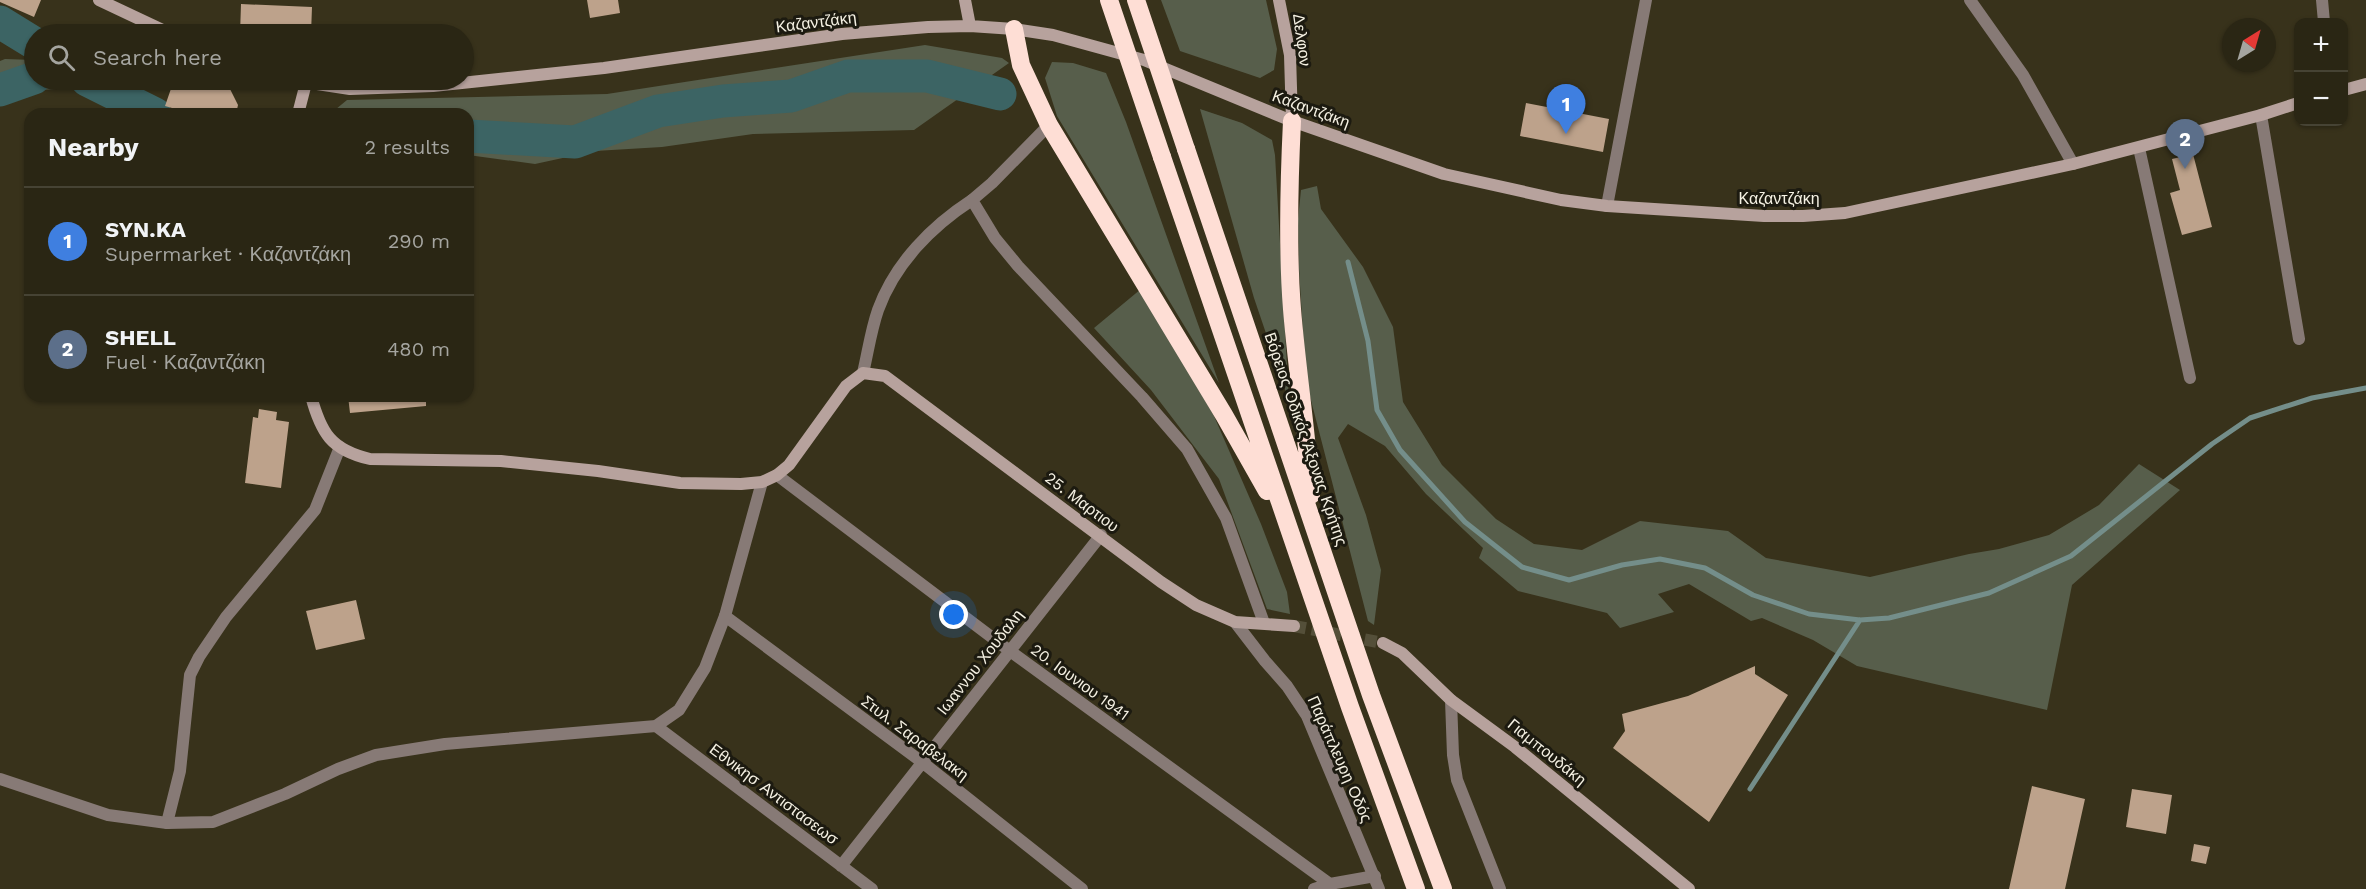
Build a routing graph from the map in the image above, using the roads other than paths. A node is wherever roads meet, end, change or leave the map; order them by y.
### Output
1 (99, 0) edge
2 (965, 0) edge
3 (1109, 0) edge
4 (1136, 0) edge
5 (1279, 0) edge
6 (1646, 0) edge
7 (1970, 0) edge
8 (2322, 0) edge
9 (2324, 18) edge
10 (150, 24) edge
11 (970, 26) junction
12 (1014, 29) junction
13 (474, 82) edge
14 (2366, 84) edge
15 (2348, 89) edge
16 (304, 90) edge
17 (2294, 104) edge
18 (300, 108) edge
19 (2261, 115) junction
20 (1292, 121) junction
21 (1049, 125) junction
22 (2139, 148) junction
23 (2073, 164) junction
24 (972, 200) junction
25 (1607, 206) junction
26 (2299, 339) dead end
27 (863, 372) junction
28 (2190, 378) dead end
29 (313, 402) edge
30 (340, 447) junction
31 (777, 475) junction
32 (762, 482) junction
33 (1313, 518) junction
34 (1290, 532) junction
35 (1101, 535) junction
36 (725, 616) junction
37 (1235, 622) junction
38 (1264, 623) junction
39 (1294, 626) tunnel mouth
40 (1383, 643) tunnel mouth
41 (1010, 651) junction
42 (1451, 700) junction
43 (656, 726) junction
44 (922, 762) junction
45 (0, 779) edge
46 (167, 824) junction
47 (841, 866) junction
48 (1375, 876) junction
49 (1330, 884) junction
50 (872, 889) edge
51 (1082, 889) edge
52 (1314, 889) edge
53 (1379, 889) edge
54 (1416, 889) edge
55 (1443, 889) edge
56 (1500, 889) edge
57 (1689, 889) edge

1 - 10 main road
2 - 11 main road
3 - 34 highway, bridge
4 - 33 highway, Βόρειος Οδικός Άξονας Κρήτης, bridge
5 - 20 main road, Δελφον
6 - 25 street
7 - 23 street
8 - 9 street
11 - 12 main road, Καζαντζάκη
11 - 13 main road, Καζαντζάκη
12 - 20 main road, Καζαντζάκη
12 - 21 highway
14 - 15 main road
16 - 18 main road
17 - 19 main road, Καζαντζάκη
19 - 22 main road, Καζαντζάκη
19 - 26 street
20 - 25 main road, Καζαντζάκη
20 - 33 highway
21 - 24 street
21 - 34 highway
22 - 23 main road, Καζαντζάκη
22 - 28 street
23 - 25 main road, Καζαντζάκη
24 - 27 street
24 - 38 street
27 - 31 main road
27 - 35 main road, 25. Μαρτιου
29 - 30 main road
30 - 32 main road
30 - 46 street
31 - 32 main road
31 - 41 street, 20. Ιουνιου 1941
32 - 36 street
33 - 55 highway, Βόρειος Οδικός Άξονας Κρήτης
34 - 54 highway
35 - 37 main road, 25. Μαρτιου
35 - 41 street, Ιωαννου Χουδαλη
36 - 43 street
36 - 44 street, Στυλ. Σαραβελακη
37 - 38 main road, 25. Μαρτιου
37 - 48 street, Παράπλευρη Οδός
38 - 39 main road, 25. Μαρτιου
40 - 42 main road, Γιαμπουδάκη
41 - 44 street, Ιωαννου Χουδαλη
41 - 49 street, 20. Ιουνιου 1941
42 - 56 street
42 - 57 main road, Γιαμπουδάκη
43 - 46 street
43 - 47 street, Εθνικησ Αντιστασεωσ
44 - 47 street, Ιωαννου Χουδαλη
44 - 51 street, Στυλ. Σαραβελακη
45 - 46 street
47 - 50 street, Εθνικησ Αντιστασεωσ
48 - 49 street
48 - 53 street, Παράπλευρη Οδός
49 - 52 street

